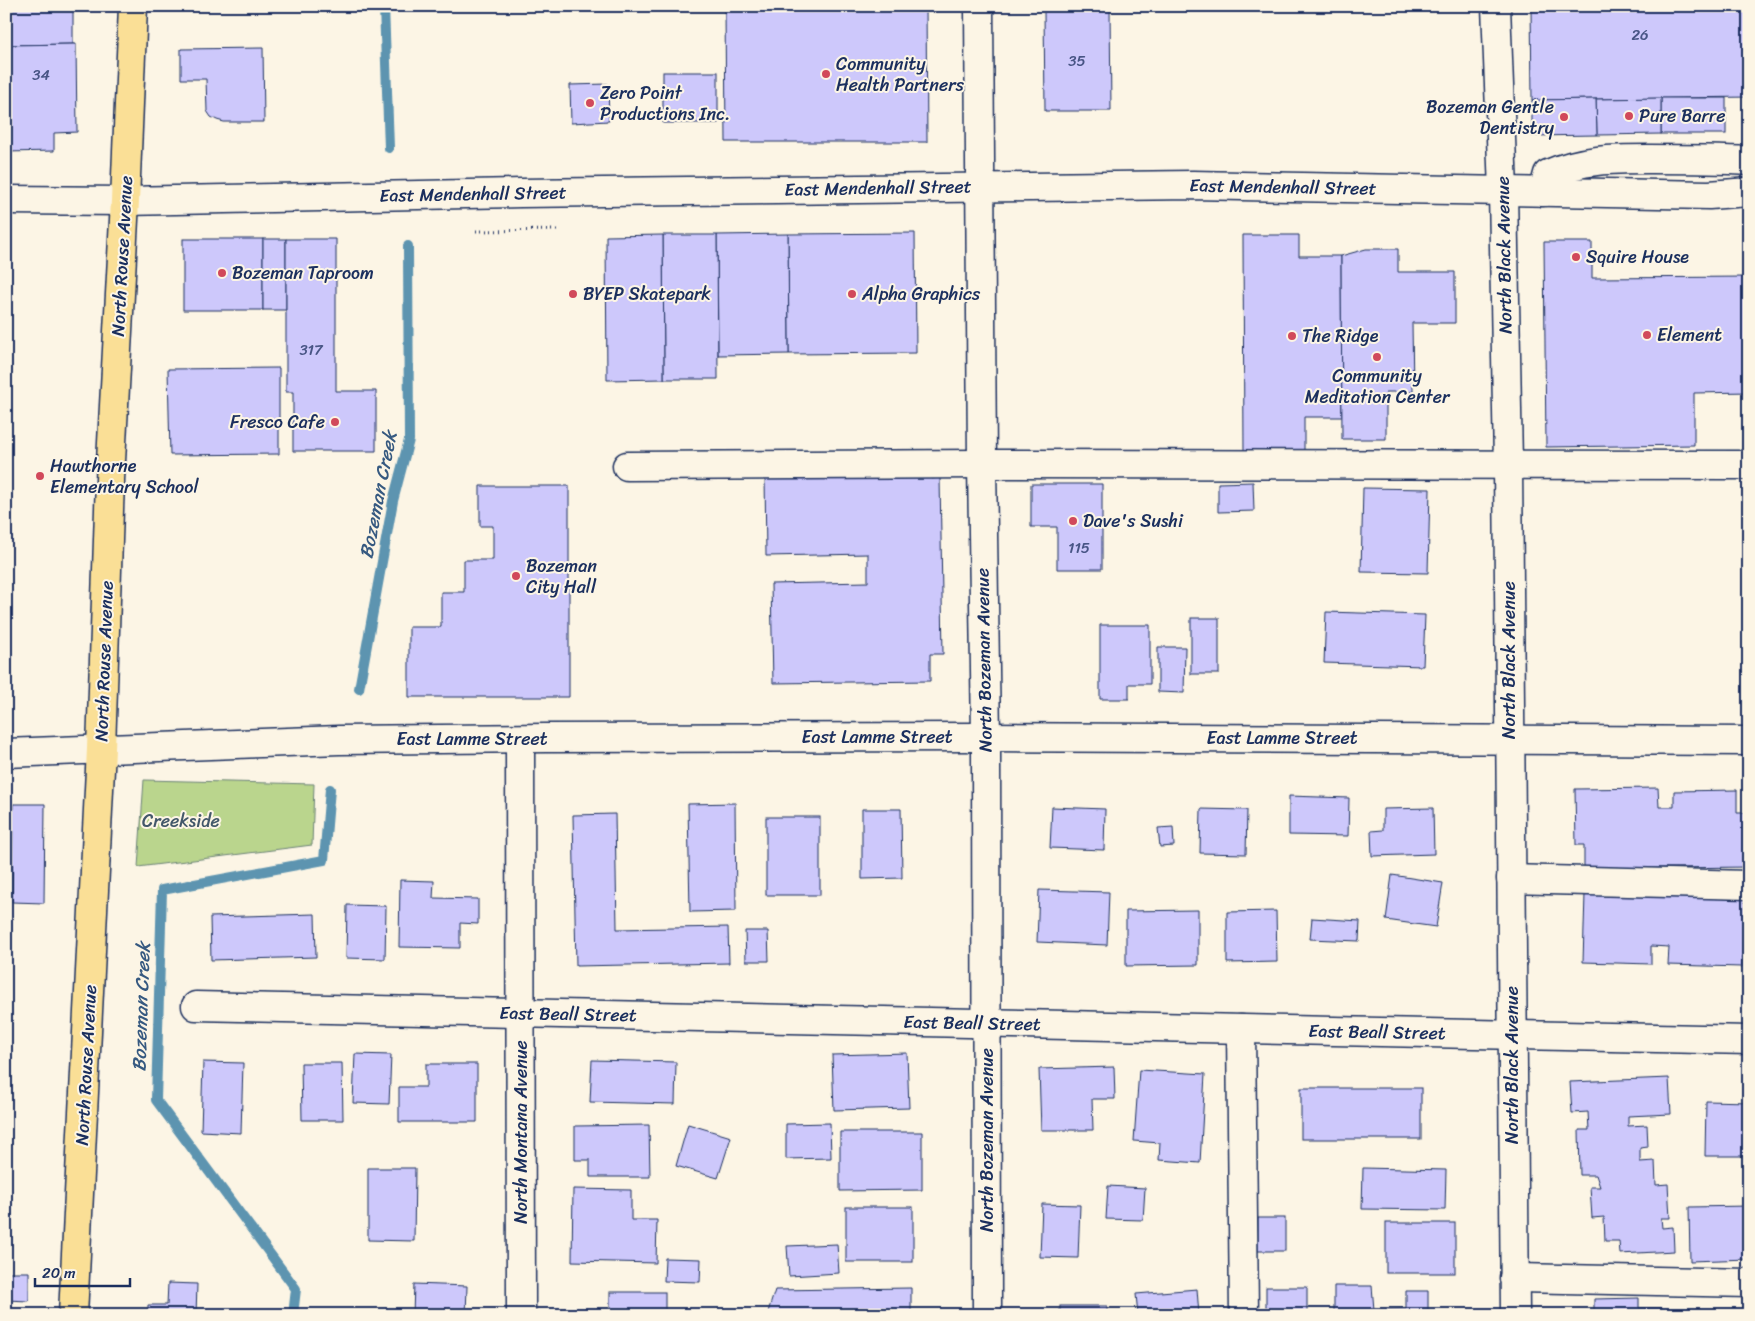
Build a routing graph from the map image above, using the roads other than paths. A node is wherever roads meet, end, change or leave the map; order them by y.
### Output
1 (133, 6) edge
2 (979, 6) edge
3 (1496, 6) edge
4 (1749, 161) edge
5 (979, 187) junction
6 (1503, 191) junction
7 (1543, 192) junction
8 (1749, 192) edge
9 (6, 200) edge
10 (125, 201) junction
11 (982, 464) junction
12 (1508, 464) junction
13 (1749, 465) edge
14 (627, 466) dead end
15 (986, 737) junction
16 (520, 739) junction
17 (1510, 739) junction
18 (1749, 741) edge
19 (101, 749) junction
20 (6, 753) edge
21 (1511, 879) junction
22 (1749, 885) edge
23 (196, 1006) dead end
24 (520, 1013) junction
25 (986, 1023) junction
26 (1241, 1029) junction
27 (1512, 1035) junction
28 (1749, 1040) edge
29 (1514, 1278) junction
30 (1749, 1283) edge
31 (74, 1315) edge
32 (521, 1315) edge
33 (987, 1315) edge
34 (1244, 1315) edge
35 (1515, 1315) edge

1 - 10 main road, North Rouse Avenue
2 - 5 street, North Bozeman Avenue
3 - 6 street, North Black Avenue
4 - 7 street
5 - 6 street, East Mendenhall Street
5 - 10 street, East Mendenhall Street
5 - 11 street, North Bozeman Avenue
6 - 7 street, East Mendenhall Street
6 - 12 street, North Black Avenue
7 - 8 street, East Mendenhall Street
9 - 10 street, East Mendenhall Street
10 - 19 main road, North Rouse Avenue
11 - 12 street
11 - 14 street
11 - 15 street, North Bozeman Avenue
12 - 13 street
12 - 17 street, North Black Avenue
15 - 16 street, East Lamme Street
15 - 17 street, East Lamme Street
15 - 25 street, North Bozeman Avenue
16 - 19 street, East Lamme Street
16 - 24 street, North Montana Avenue
17 - 18 street, East Lamme Street
17 - 21 street, North Black Avenue
19 - 20 street, East Lamme Street
19 - 31 main road, North Rouse Avenue
21 - 22 street
21 - 27 street, North Black Avenue
23 - 24 street, East Beall Street
24 - 25 street, East Beall Street
24 - 32 street, North Montana Avenue
25 - 26 street, East Beall Street
25 - 33 street, North Bozeman Avenue
26 - 27 street, East Beall Street
26 - 34 street
27 - 28 street, East Beall Street
27 - 29 street, North Black Avenue
29 - 30 street
29 - 35 street, North Black Avenue

